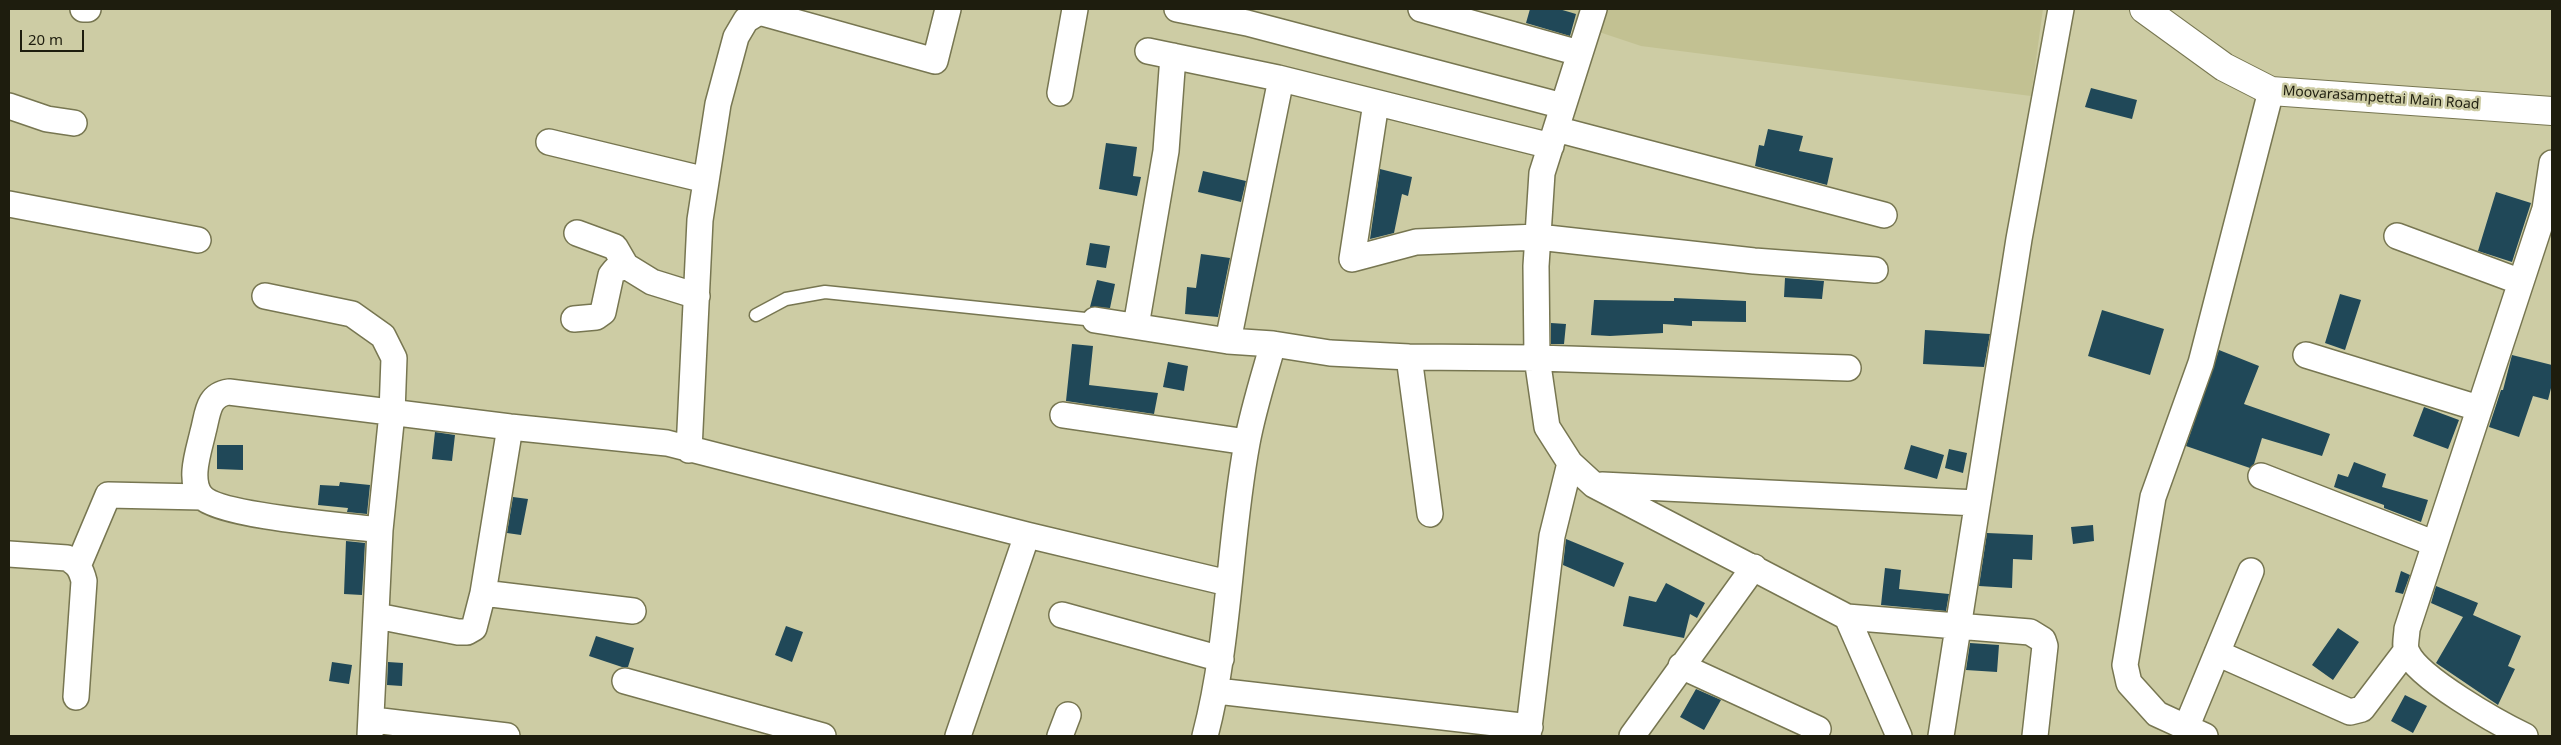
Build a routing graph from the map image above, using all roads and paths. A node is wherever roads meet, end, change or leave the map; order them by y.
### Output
1 (83, 9) edge
2 (88, 9) edge
3 (948, 9) edge
4 (1075, 9) edge
5 (1177, 9) edge
6 (1421, 9) edge
7 (1594, 9) edge
8 (2061, 9) edge
9 (2144, 9) edge
10 (1148, 51) dead end
11 (1579, 53) junction
12 (1173, 56) junction
13 (1281, 79) junction
14 (2271, 90) junction
15 (1060, 93) dead end
16 (1376, 103) junction
17 (9, 106) edge
18 (2552, 111) edge
19 (74, 123) dead end
20 (1556, 127) junction
21 (549, 142) dead end
22 (2552, 163) edge
23 (706, 180) junction
24 (9, 204) edge
25 (1884, 215) dead end
26 (577, 234) dead end
27 (2397, 236) dead end
28 (1538, 237) junction
29 (198, 240) dead end
30 (626, 266) junction
31 (1875, 270) dead end
32 (2521, 282) junction
33 (265, 296) dead end
34 (697, 296) junction
35 (756, 315) dead end
36 (574, 319) dead end
37 (1095, 320) joint
38 (1136, 326) junction
39 (1228, 341) junction
40 (1273, 344) junction
41 (2306, 355) dead end
42 (1409, 357) junction
43 (1537, 358) junction
44 (1848, 368) dead end
45 (2478, 408) junction
46 (392, 413) junction
47 (1063, 415) dead end
48 (510, 427) junction
49 (1247, 442) junction
50 (690, 450) junction
51 (1570, 463) junction
52 (2261, 476) dead end
53 (1594, 485) junction
54 (202, 497) junction
55 (1977, 503) junction
56 (1430, 514) dead end
57 (380, 530) junction
58 (1027, 535) junction
59 (2433, 543) junction
60 (9, 554) edge
61 (78, 566) junction
62 (1754, 568) junction
63 (2251, 571) dead end
64 (1228, 583) junction
65 (483, 594) junction
66 (633, 611) dead end
67 (1062, 614) dead end
68 (377, 616) junction
69 (1847, 617) junction
70 (1957, 627) junction
71 (2406, 651) junction
72 (2217, 654) junction
73 (1221, 659) junction
74 (1681, 666) junction
75 (625, 680) dead end
76 (1217, 691) junction
77 (76, 697) dead end
78 (371, 728) edge
79 (1818, 729) dead end
80 (1529, 732) edge
81 (2196, 732) edge
82 (507, 736) edge
83 (823, 736) edge
84 (958, 736) edge
85 (1205, 736) edge
86 (1632, 736) edge
87 (1899, 736) edge
88 (1941, 736) edge
89 (2035, 736) edge
90 (2525, 736) edge

1 - 2 street
3 - 23 street
4 - 15 street
5 - 20 street
6 - 11 street
7 - 11 street
8 - 55 street
9 - 14 street, Moovarasampettai Main Road
10 - 12 street
11 - 20 street
12 - 13 street
12 - 38 street
13 - 16 street
13 - 39 street
14 - 18 street, Moovarasampettai Main Road
14 - 81 street
16 - 20 street
16 - 28 street
17 - 19 street
20 - 25 street
20 - 28 street
21 - 23 street
22 - 32 street
23 - 34 street
24 - 29 street
26 - 30 street
27 - 32 street
28 - 31 street
28 - 43 street
30 - 34 street
30 - 36 street
32 - 45 street
33 - 46 street
34 - 50 street
35 - 37 lane
37 - 38 street
38 - 39 street
39 - 40 street
40 - 42 street
40 - 49 street
41 - 45 street
42 - 43 street
42 - 56 street
43 - 44 street
43 - 51 street
45 - 59 street
46 - 48 street
46 - 54 street
46 - 57 street
47 - 49 street
48 - 50 street
48 - 65 street
49 - 64 street
50 - 58 street
51 - 53 street
51 - 80 street
52 - 59 street
53 - 55 street
53 - 62 street
54 - 57 street
54 - 61 street
55 - 70 street
57 - 68 street
58 - 64 street
58 - 84 street
59 - 71 street
60 - 61 street
61 - 77 street
62 - 69 street
62 - 74 street
63 - 72 street
64 - 73 street
65 - 66 street
65 - 68 street
67 - 73 street
68 - 78 street
69 - 70 street
69 - 87 street
70 - 88 street
70 - 89 street
71 - 72 street
71 - 90 street
72 - 81 street
73 - 76 street
74 - 79 street
74 - 86 street
75 - 83 street
76 - 80 street
76 - 85 street
78 - 82 street

